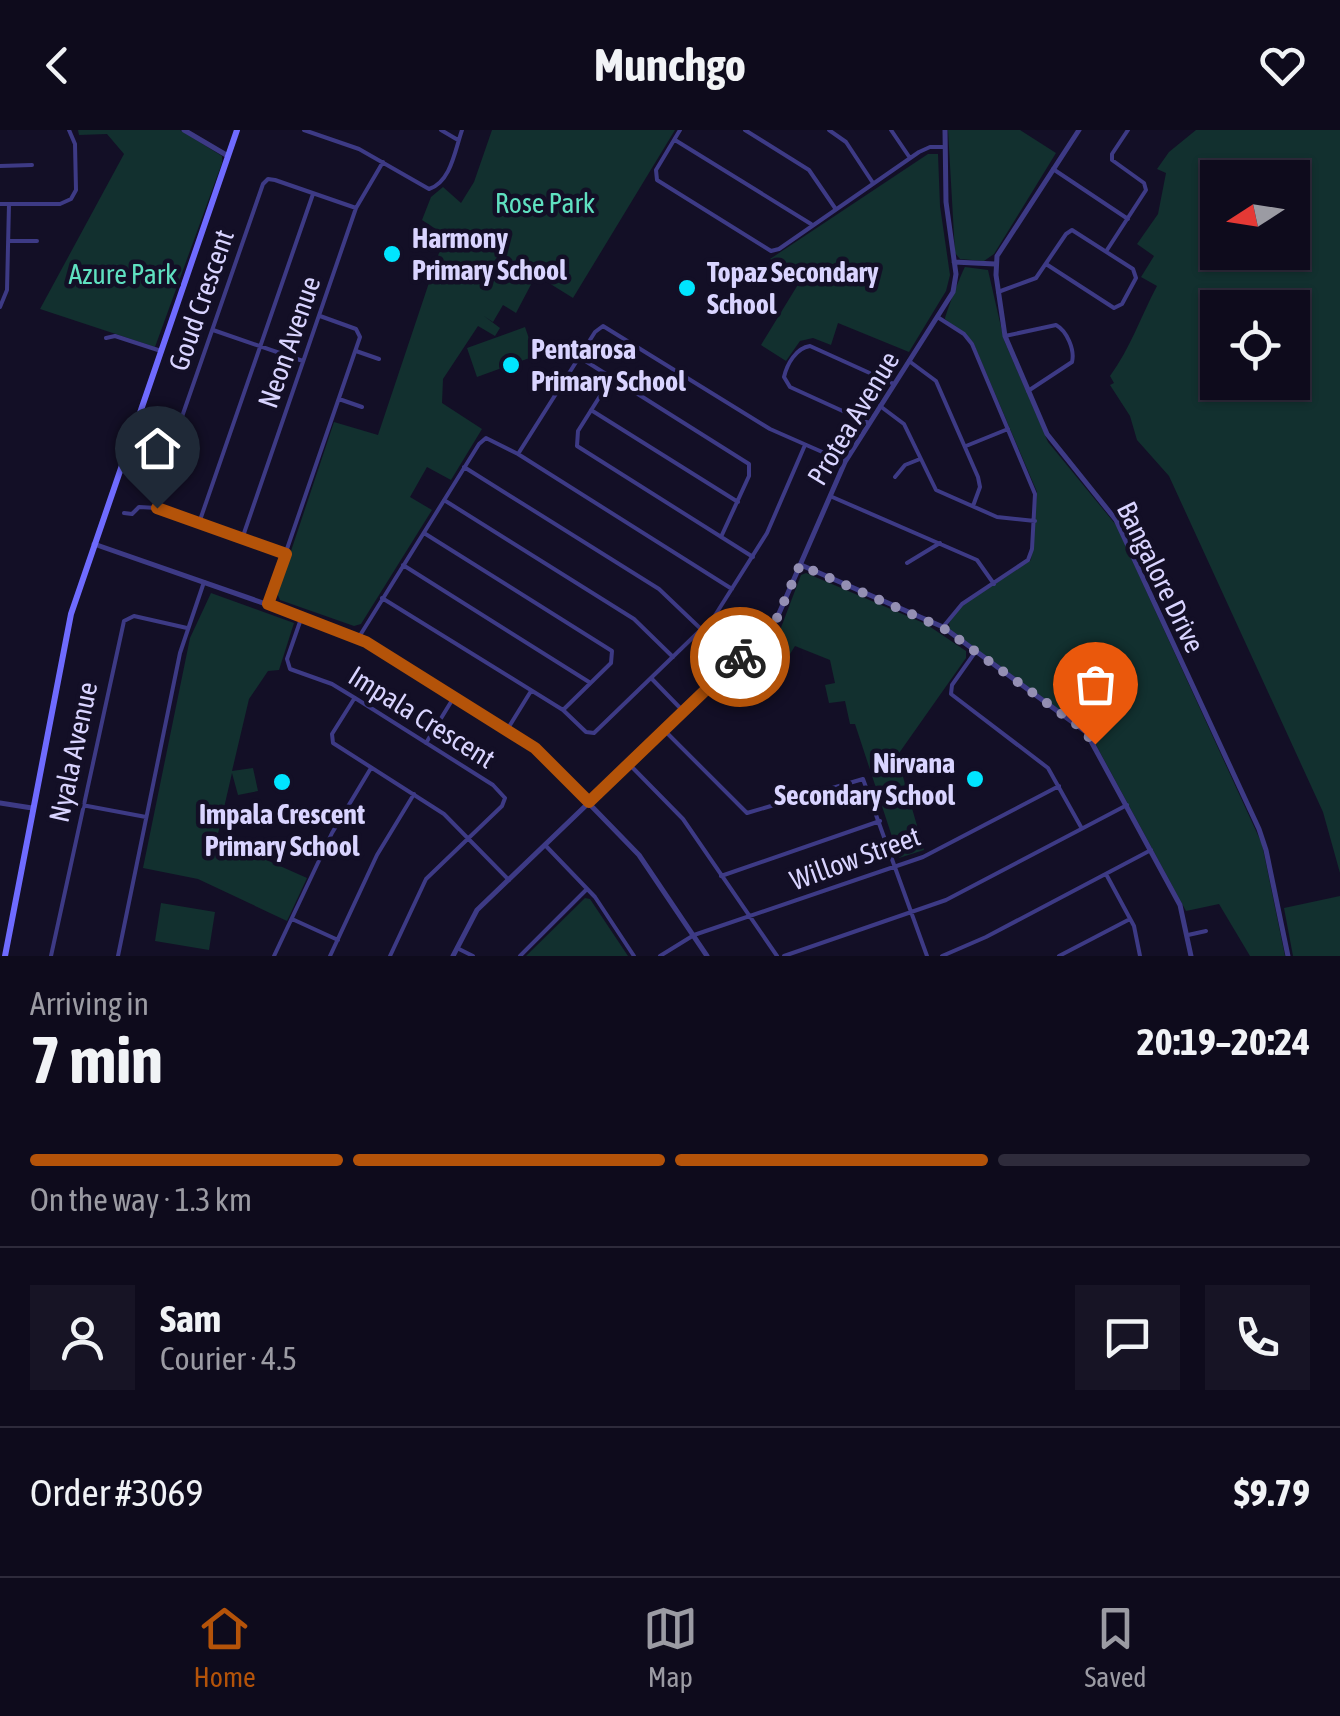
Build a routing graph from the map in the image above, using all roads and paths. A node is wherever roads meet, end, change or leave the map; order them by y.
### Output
1 (69, 130) edge
2 (184, 130) edge
3 (237, 130) edge
4 (304, 130) edge
5 (342, 130) edge
6 (440, 130) edge
7 (462, 130) edge
8 (680, 130) edge
9 (744, 130) edge
10 (829, 130) edge
11 (891, 130) edge
12 (945, 130) edge
13 (1064, 130) edge
14 (1128, 130) edge
15 (1077, 133) edge
16 (458, 140) junction
17 (674, 140) junction
18 (338, 142) junction
19 (945, 147) junction
20 (228, 156) junction
21 (910, 158) junction
22 (384, 162) junction
23 (32, 164) dead end
24 (0, 166) edge
25 (1053, 169) junction
26 (873, 183) junction
27 (312, 194) junction
28 (0, 204) edge
29 (9, 204) junction
30 (356, 208) junction
31 (835, 208) junction
32 (1128, 218) junction
33 (811, 224) junction
34 (37, 241) dead end
35 (8, 242) junction
36 (1106, 250) junction
37 (954, 262) junction
38 (995, 264) junction
39 (1046, 264) junction
40 (998, 292) junction
41 (0, 306) edge
42 (318, 316) junction
43 (938, 318) junction
44 (212, 329) junction
45 (1005, 336) junction
46 (106, 338) dead end
47 (260, 346) junction
48 (161, 350) junction
49 (356, 351) junction
50 (579, 357) junction
51 (378, 359) dead end
52 (304, 361) junction
53 (909, 362) junction
54 (612, 377) junction
55 (894, 384) junction
56 (1028, 391) junction
57 (339, 399) junction
58 (880, 406) junction
59 (362, 407) dead end
60 (590, 410) junction
61 (869, 422) junction
62 (1008, 428) junction
63 (804, 445) junction
64 (965, 447) junction
65 (518, 454) junction
66 (920, 459) junction
67 (844, 462) junction
68 (464, 467) junction
69 (895, 476) dead end
70 (829, 496) junction
71 (444, 500) junction
72 (738, 502) junction
73 (973, 506) junction
74 (157, 508) junction
75 (124, 513) dead end
76 (1034, 521) junction
77 (199, 523) junction
78 (424, 532) junction
79 (720, 536) junction
80 (242, 538) junction
81 (940, 543) junction
82 (94, 544) junction
83 (286, 554) junction
84 (753, 557) junction
85 (907, 563) dead end
86 (402, 565) junction
87 (800, 565) junction
88 (204, 582) junction
89 (994, 584) junction
90 (732, 589) junction
91 (382, 598) junction
92 (268, 604) junction
93 (302, 616) junction
94 (187, 628) junction
95 (943, 628) junction
96 (702, 630) junction
97 (358, 638) junction
98 (976, 651) junction
99 (674, 657) junction
100 (651, 678) junction
101 (590, 684) junction
102 (531, 691) junction
103 (454, 697) junction
104 (355, 698) junction
105 (563, 710) junction
106 (684, 712) junction
107 (507, 730) junction
108 (664, 730) junction
109 (426, 743) junction
110 (629, 764) junction
111 (371, 768) junction
112 (1059, 786) junction
113 (414, 794) junction
114 (589, 802) junction
115 (0, 803) edge
116 (82, 805) junction
117 (1127, 805) junction
118 (32, 808) junction
119 (146, 817) junction
120 (880, 821) junction
121 (1082, 828) junction
122 (468, 838) junction
123 (546, 845) junction
124 (1151, 850) junction
125 (896, 867) junction
126 (1106, 874) junction
127 (721, 876) junction
128 (508, 880) junction
129 (588, 888) junction
130 (912, 913) junction
131 (748, 917) junction
132 (291, 919) junction
133 (1130, 919) junction
134 (1206, 931) dead end
135 (694, 935) junction
136 (1188, 935) junction
137 (338, 940) junction
138 (457, 948) junction
139 (1075, 948) junction
140 (5, 956) edge
141 (50, 956) edge
142 (118, 956) edge
143 (274, 956) edge
144 (330, 956) edge
145 (390, 956) edge
146 (453, 956) edge
147 (473, 956) edge
148 (520, 956) edge
149 (634, 956) edge
150 (660, 956) edge
151 (708, 956) edge
152 (780, 956) edge
153 (927, 956) edge
154 (942, 956) edge
155 (1060, 956) edge
156 (1079, 956) edge
157 (1140, 956) edge
158 (1191, 956) edge
159 (1288, 956) edge

1 - 29 street
2 - 20 street
3 - 20 main road
4 - 18 street
5 - 18 street
6 - 16 street
7 - 16 street
8 - 17 street
9 - 31 street
10 - 26 street
11 - 21 street
12 - 19 street, Protea Avenue
13 - 15 street
14 - 32 street
15 - 25 street
16 - 22 street
17 - 33 street
17 - 33 street
18 - 22 street
19 - 21 street
19 - 37 street, Protea Avenue
20 - 48 main road
21 - 26 street
22 - 30 street, Neon Avenue
23 - 24 street
25 - 32 street
25 - 38 street
26 - 31 street
27 - 30 street, Goud Crescent
27 - 44 street, Goud Crescent
27 - 47 street
28 - 29 street
29 - 35 street
30 - 42 street, Neon Avenue
31 - 33 street
32 - 36 street
34 - 35 street
35 - 41 street
36 - 39 street
36 - 39 street
37 - 38 street
37 - 43 street, Protea Avenue
38 - 40 street, Bangalore Drive
39 - 40 street
40 - 45 street, Bangalore Drive
42 - 49 street
42 - 52 street, Neon Avenue
43 - 53 street, Protea Avenue
43 - 62 street
44 - 47 street
44 - 74 street, Goud Crescent
45 - 56 street, Bangalore Drive
45 - 56 street
46 - 48 street
47 - 52 street
47 - 77 street
48 - 82 main road
49 - 51 street
49 - 57 street
50 - 54 street
50 - 63 street
50 - 65 street
52 - 80 street, Neon Avenue
53 - 55 street, Protea Avenue
53 - 64 street
54 - 60 street
54 - 72 street
55 - 58 street, Protea Avenue
55 - 61 street
56 - 159 street, Bangalore Drive
57 - 59 street
57 - 83 street
58 - 61 street, Protea Avenue
58 - 66 street
60 - 72 street
60 - 79 street
61 - 67 street, Protea Avenue
62 - 64 street
62 - 76 street
63 - 67 street
63 - 84 street
64 - 73 street
65 - 68 street
65 - 90 street
66 - 69 street
66 - 73 street
67 - 70 street, Protea Avenue
68 - 71 street
68 - 96 street
70 - 81 street
70 - 87 street, Protea Avenue
71 - 78 street
71 - 99 street
72 - 79 street
73 - 76 street
74 - 75 street
74 - 77 street
76 - 89 street
77 - 80 street
78 - 86 street
78 - 101 street
79 - 84 street
80 - 83 street
81 - 85 street
81 - 89 street
82 - 88 street
82 - 118 main road
83 - 92 street
84 - 90 street
86 - 91 street
86 - 101 street
87 - 95 street
87 - 106 street, Protea Avenue
88 - 92 street
88 - 94 street
89 - 95 street
90 - 96 street
91 - 97 street
91 - 102 street
92 - 93 street
93 - 97 street
93 - 104 street, Impala Crescent
94 - 116 street, Nyala Avenue
94 - 119 street
95 - 98 street
96 - 99 street
97 - 103 street
98 - 112 street
98 - 117 street
99 - 100 street
100 - 105 street
100 - 106 street
101 - 105 street
102 - 105 street
102 - 107 street
103 - 107 street
103 - 109 street
104 - 109 street, Impala Crescent
104 - 111 street
106 - 108 street, Protea Avenue
107 - 114 street
108 - 110 street, Protea Avenue
108 - 120 street
109 - 122 street, Impala Crescent
110 - 114 street, Protea Avenue
110 - 127 street
111 - 113 street
111 - 132 street
112 - 121 street
112 - 125 street, Willow Street
113 - 122 street
113 - 137 street
114 - 123 street, Protea Avenue
114 - 135 street
115 - 118 street
116 - 119 street
116 - 141 street, Nyala Avenue
117 - 121 street
117 - 124 street
118 - 140 main road
119 - 142 street
120 - 125 street
120 - 127 street
121 - 130 street
122 - 128 street
122 - 145 street, Impala Crescent
123 - 128 street, Protea Avenue
123 - 129 street
124 - 126 street
124 - 136 street
125 - 130 street
125 - 131 street, Willow Street
126 - 133 street
126 - 154 street
127 - 131 street
128 - 138 street, Protea Avenue
129 - 148 street
129 - 149 street
130 - 152 street
130 - 153 street
131 - 135 street, Willow Street
131 - 152 street
132 - 137 street
132 - 143 street
133 - 139 street
133 - 157 street
134 - 136 street
135 - 150 street, Willow Street
135 - 151 street
136 - 158 street
137 - 144 street
138 - 146 street, Protea Avenue
138 - 147 street
139 - 155 street
139 - 156 street

